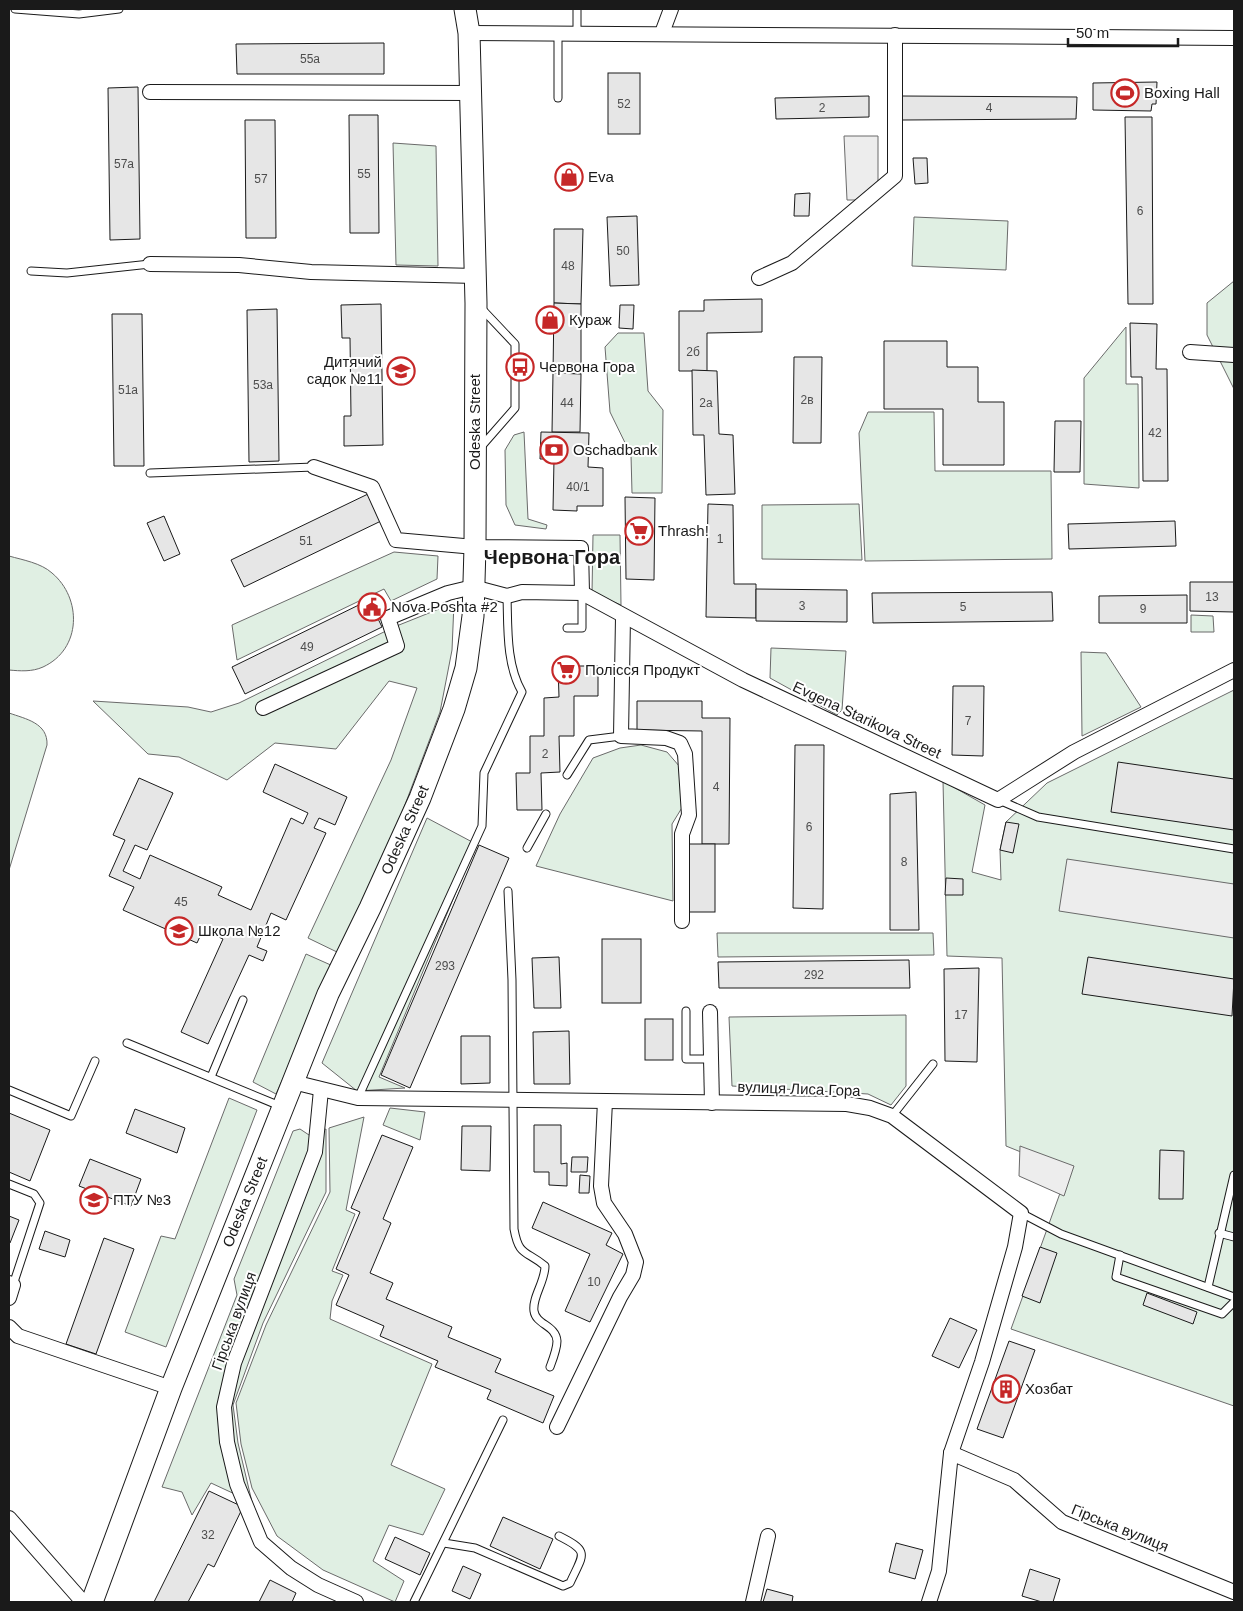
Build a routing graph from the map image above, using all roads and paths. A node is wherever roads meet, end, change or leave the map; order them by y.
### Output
1 (14, 9) edge
2 (119, 9) edge
3 (465, 9) edge
4 (577, 9) edge
5 (671, 9) edge
6 (469, 33) junction
7 (558, 33) junction
8 (577, 33) junction
9 (662, 33) junction
10 (895, 36) junction
11 (1234, 38) edge
12 (150, 92) dead end
13 (471, 94) junction
14 (558, 98) dead end
15 (150, 264) joint
16 (31, 271) dead end
17 (476, 276) junction
18 (759, 278) dead end
19 (476, 302) junction
20 (1190, 352) dead end
21 (1234, 355) edge
22 (475, 454) junction
23 (314, 466) joint
24 (150, 473) dead end
25 (475, 546) junction
26 (473, 587) junction
27 (582, 594) junction
28 (507, 596) junction
29 (624, 617) junction
30 (567, 628) dead end
31 (1234, 670) edge
32 (262, 708) dead end
33 (621, 736) junction
34 (568, 775) dead end
35 (998, 800) junction
36 (546, 814) dead end
37 (527, 848) dead end
38 (1234, 849) edge
39 (508, 891) dead end
40 (682, 921) dead end
41 (243, 1000) dead end
42 (686, 1011) dead end
43 (710, 1012) dead end
44 (128, 1043) dead end
45 (711, 1059) junction
46 (95, 1061) dead end
47 (933, 1064) dead end
48 (211, 1077) junction
49 (292, 1082) junction
50 (9, 1090) edge
51 (321, 1090) junction
52 (358, 1098) junction
53 (512, 1098) junction
54 (606, 1101) junction
55 (712, 1102) junction
56 (283, 1107) junction
57 (892, 1116) junction
58 (1234, 1175) edge
59 (9, 1184) edge
60 (1021, 1212) junction
61 (1219, 1233) junction
62 (1234, 1237) edge
63 (1120, 1255) junction
64 (1208, 1287) junction
65 (10, 1289) edge
66 (1234, 1297) edge
67 (1234, 1302) edge
68 (9, 1327) edge
69 (550, 1367) dead end
70 (171, 1388) junction
71 (503, 1420) dead end
72 (557, 1427) dead end
73 (951, 1453) junction
74 (9, 1518) edge
75 (560, 1536) dead end
76 (768, 1536) dead end
77 (444, 1543) junction
78 (1234, 1592) edge
79 (83, 1602) edge
80 (92, 1602) edge
81 (356, 1602) edge
82 (414, 1602) edge
83 (753, 1602) edge
84 (929, 1602) edge

1 - 2 lane
3 - 6 main road, Odeska Street
4 - 8 lane
5 - 9 street
6 - 7 street
6 - 13 main road, Odeska Street
7 - 8 street
7 - 14 lane
8 - 9 street
9 - 10 street
10 - 11 street
10 - 18 street
12 - 13 street
13 - 17 main road, Odeska Street
15 - 16 lane
15 - 17 street
17 - 19 main road, Odeska Street
19 - 22 main road, Odeska Street
19 - 22 lane
20 - 21 street
22 - 25 main road, Odeska Street
23 - 24 lane
23 - 25 street
25 - 26 main road, Odeska Street
25 - 27 street
26 - 28 street, Evgena Starikova Street
26 - 32 street
26 - 49 main road, Odeska Street
27 - 28 street, Evgena Starikova Street
27 - 29 street, Evgena Starikova Street
27 - 30 lane
28 - 52 lane
29 - 33 street
29 - 35 street, Evgena Starikova Street
31 - 35 street
33 - 34 lane
33 - 40 street
35 - 38 lane
36 - 37 lane
39 - 53 lane
41 - 48 lane
42 - 45 lane
43 - 45 street
44 - 48 lane
45 - 55 street
46 - 50 lane
47 - 57 lane
48 - 56 lane
49 - 51 street, вулиця Лиса Гора
49 - 56 main road, Odeska Street
51 - 52 street, вулиця Лиса Гора
51 - 81 street, Гірська вулиця
52 - 53 street, вулиця Лиса Гора
53 - 54 street, вулиця Лиса Гора
53 - 69 lane
54 - 55 street, вулиця Лиса Гора
54 - 72 street
55 - 57 street, вулиця Лиса Гора
56 - 70 main road, Odeska Street
57 - 60 street, вулиця Лиса Гора
58 - 61 lane
59 - 65 lane
60 - 63 lane
60 - 73 street
61 - 62 lane
61 - 64 lane
63 - 64 lane
63 - 67 lane
64 - 66 lane
68 - 70 street
70 - 80 main road, Odeska Street
71 - 77 lane
73 - 78 street, Гірська вулиця
73 - 84 street
74 - 79 street
75 - 77 lane
76 - 83 street
77 - 82 lane

